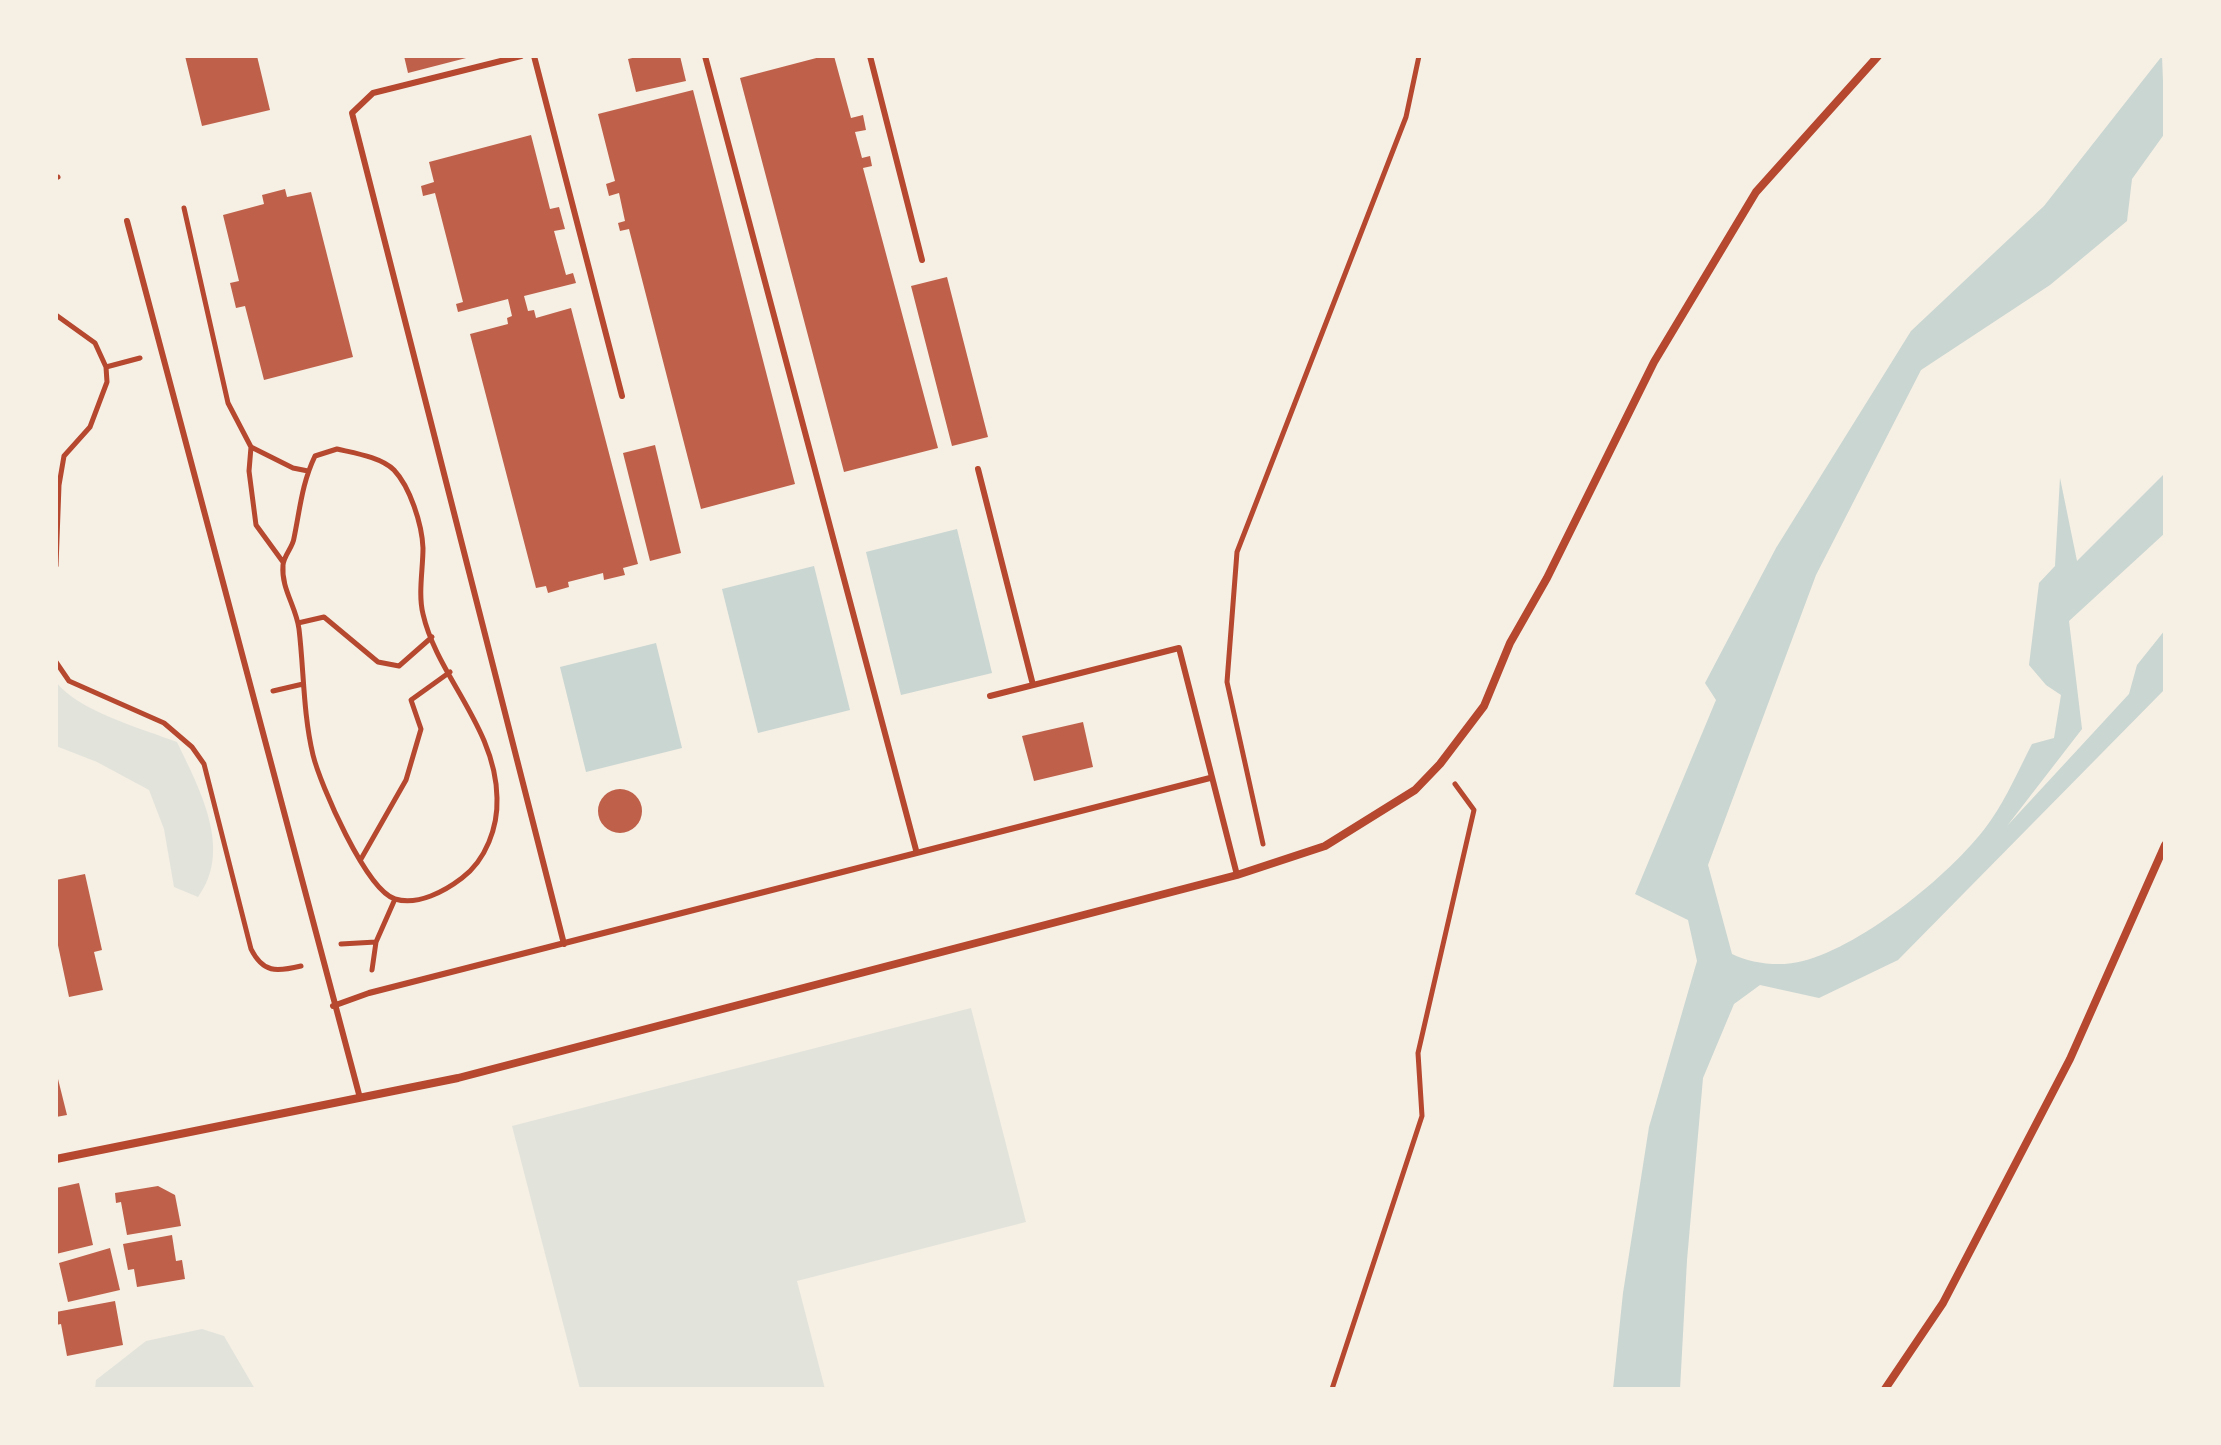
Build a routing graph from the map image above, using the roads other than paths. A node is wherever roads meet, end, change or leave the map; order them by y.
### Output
1 (521, 56) edge
2 (534, 56) edge
3 (705, 56) edge
4 (870, 56) edge
5 (1878, 56) edge
6 (127, 221) dead end
7 (922, 260) dead end
8 (622, 396) dead end
9 (978, 469) dead end
10 (1033, 685) junction
11 (990, 696) dead end
12 (1210, 778) junction
13 (2165, 845) edge
14 (916, 850) junction
15 (1237, 875) junction
16 (564, 944) junction
17 (333, 1006) junction
18 (360, 1098) junction
19 (56, 1159) edge
20 (1885, 1389) edge

1 - 16 lane
2 - 8 lane
3 - 14 lane
4 - 7 lane
5 - 15 street
6 - 17 lane
9 - 10 lane
10 - 11 lane
10 - 12 lane
12 - 14 lane
12 - 15 lane
13 - 20 street
14 - 16 lane
15 - 18 street
16 - 17 lane
17 - 18 lane
18 - 19 street

